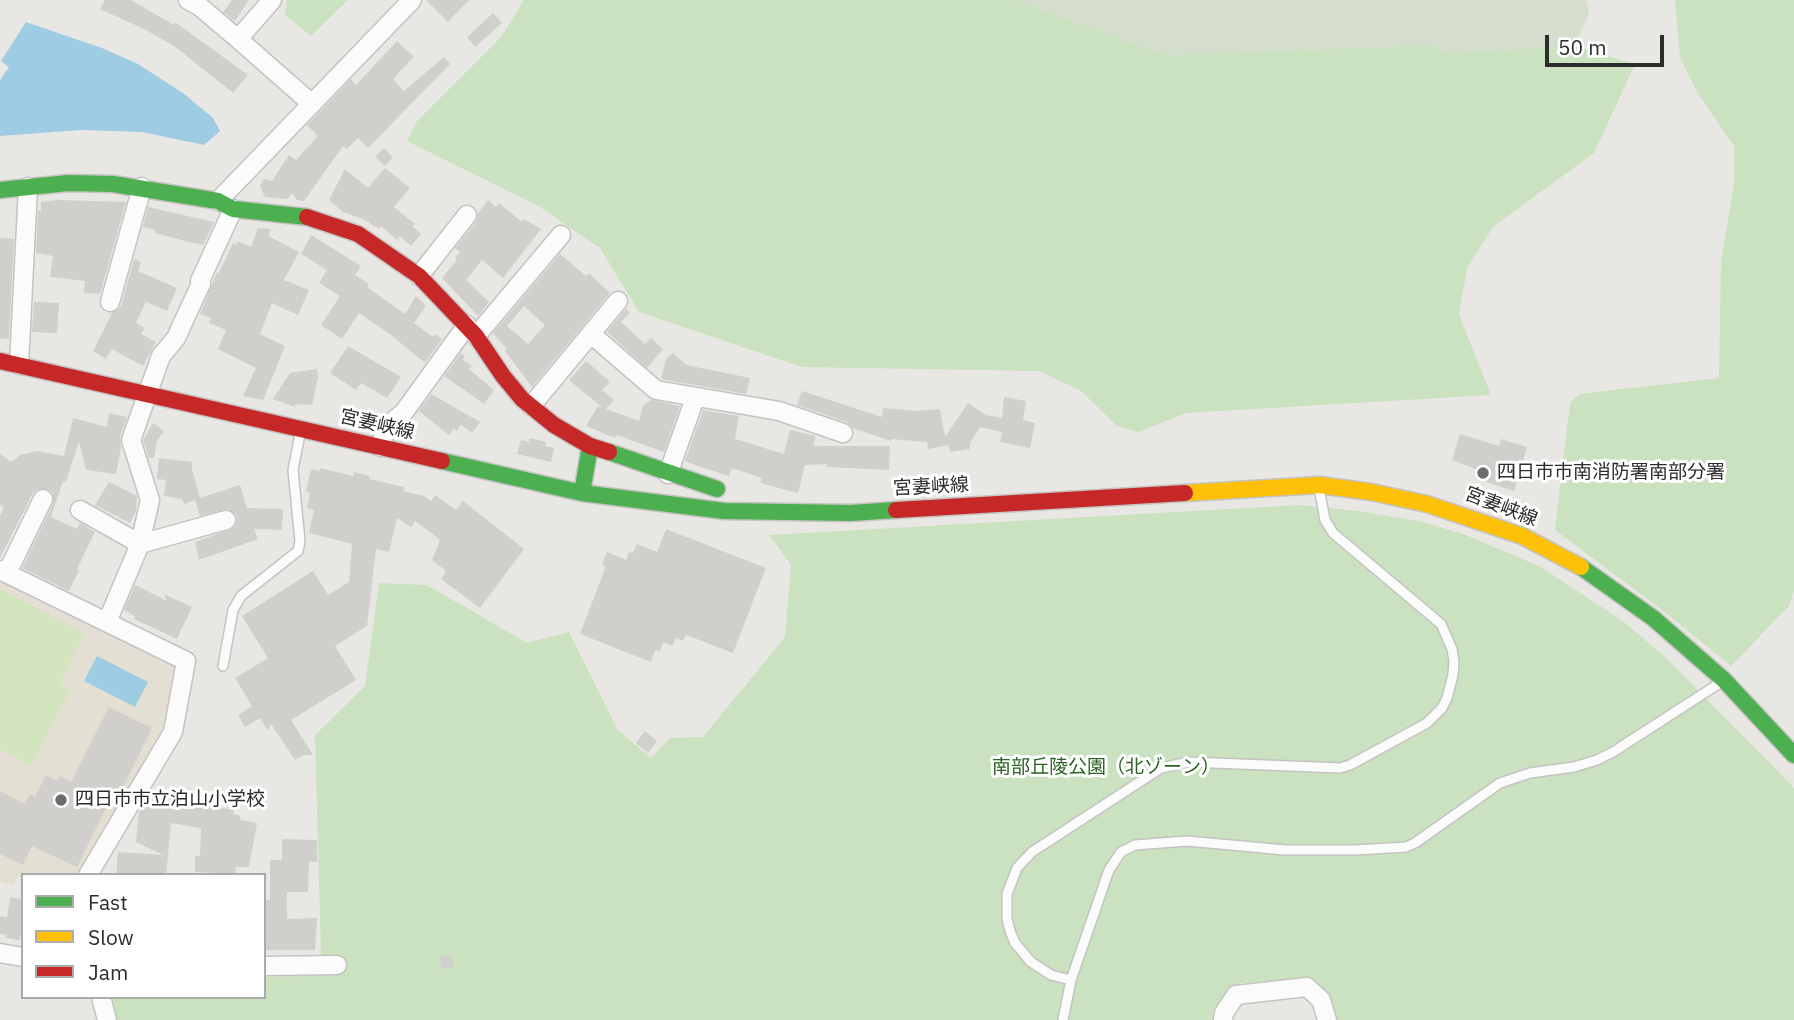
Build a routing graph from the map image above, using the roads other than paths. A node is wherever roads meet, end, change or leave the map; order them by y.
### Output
1 (188, 0) edge
2 (272, 0) edge
3 (412, 0) edge
4 (238, 39) junction
5 (312, 104) junction
6 (28, 187) junction
7 (142, 187) junction
8 (0, 190) edge
9 (226, 205) junction
10 (467, 215) dead end
11 (561, 235) dead end
12 (419, 276) junction
13 (110, 302) dead end
14 (618, 302) dead end
15 (471, 330) junction
16 (591, 334) junction
17 (0, 361) edge
18 (19, 365) junction
19 (146, 396) junction
20 (695, 398) junction
21 (531, 406) junction
22 (301, 429) junction
23 (843, 433) dead end
24 (590, 446) junction
25 (381, 447) junction
26 (668, 474) junction
27 (1319, 485) junction
28 (717, 489) dead end
29 (582, 494) junction
30 (43, 499) dead end
31 (80, 510) dead end
32 (226, 520) dead end
33 (140, 544) junction
34 (4, 571) edge
35 (107, 622) junction
36 (223, 666) dead end
37 (1724, 680) junction
38 (1794, 755) edge
39 (90, 873) edge
40 (0, 953) edge
41 (21, 957) edge
42 (337, 965) dead end
43 (266, 966) edge
44 (1071, 980) junction
45 (102, 999) edge
46 (107, 1020) edge
47 (1063, 1020) edge
48 (1223, 1020) edge
49 (1327, 1020) edge

1 - 4 street
2 - 4 street
3 - 5 street
4 - 5 street
5 - 9 street
6 - 7 main road
6 - 8 main road
6 - 18 street
7 - 9 main road
7 - 13 street
9 - 12 main road
9 - 19 street
10 - 12 street
11 - 15 street
12 - 15 main road
14 - 16 street
15 - 21 main road
15 - 25 street
16 - 20 street
16 - 21 street
17 - 18 main road, 宮妻峡線
18 - 19 main road, 宮妻峡線
19 - 22 main road, 宮妻峡線
19 - 33 street
20 - 23 street
20 - 26 street
21 - 24 main road
22 - 25 main road, 宮妻峡線
22 - 36 lane
24 - 26 main road
24 - 29 main road
25 - 29 main road, 宮妻峡線
26 - 28 main road
27 - 29 main road, 宮妻峡線
27 - 37 main road, 宮妻峡線
27 - 44 lane
30 - 34 street
31 - 33 street
32 - 33 street
33 - 35 street
34 - 35 street
35 - 39 street
37 - 38 main road, 宮妻峡線
37 - 44 lane
40 - 41 street
42 - 43 street
44 - 47 lane
45 - 46 street
48 - 49 street

